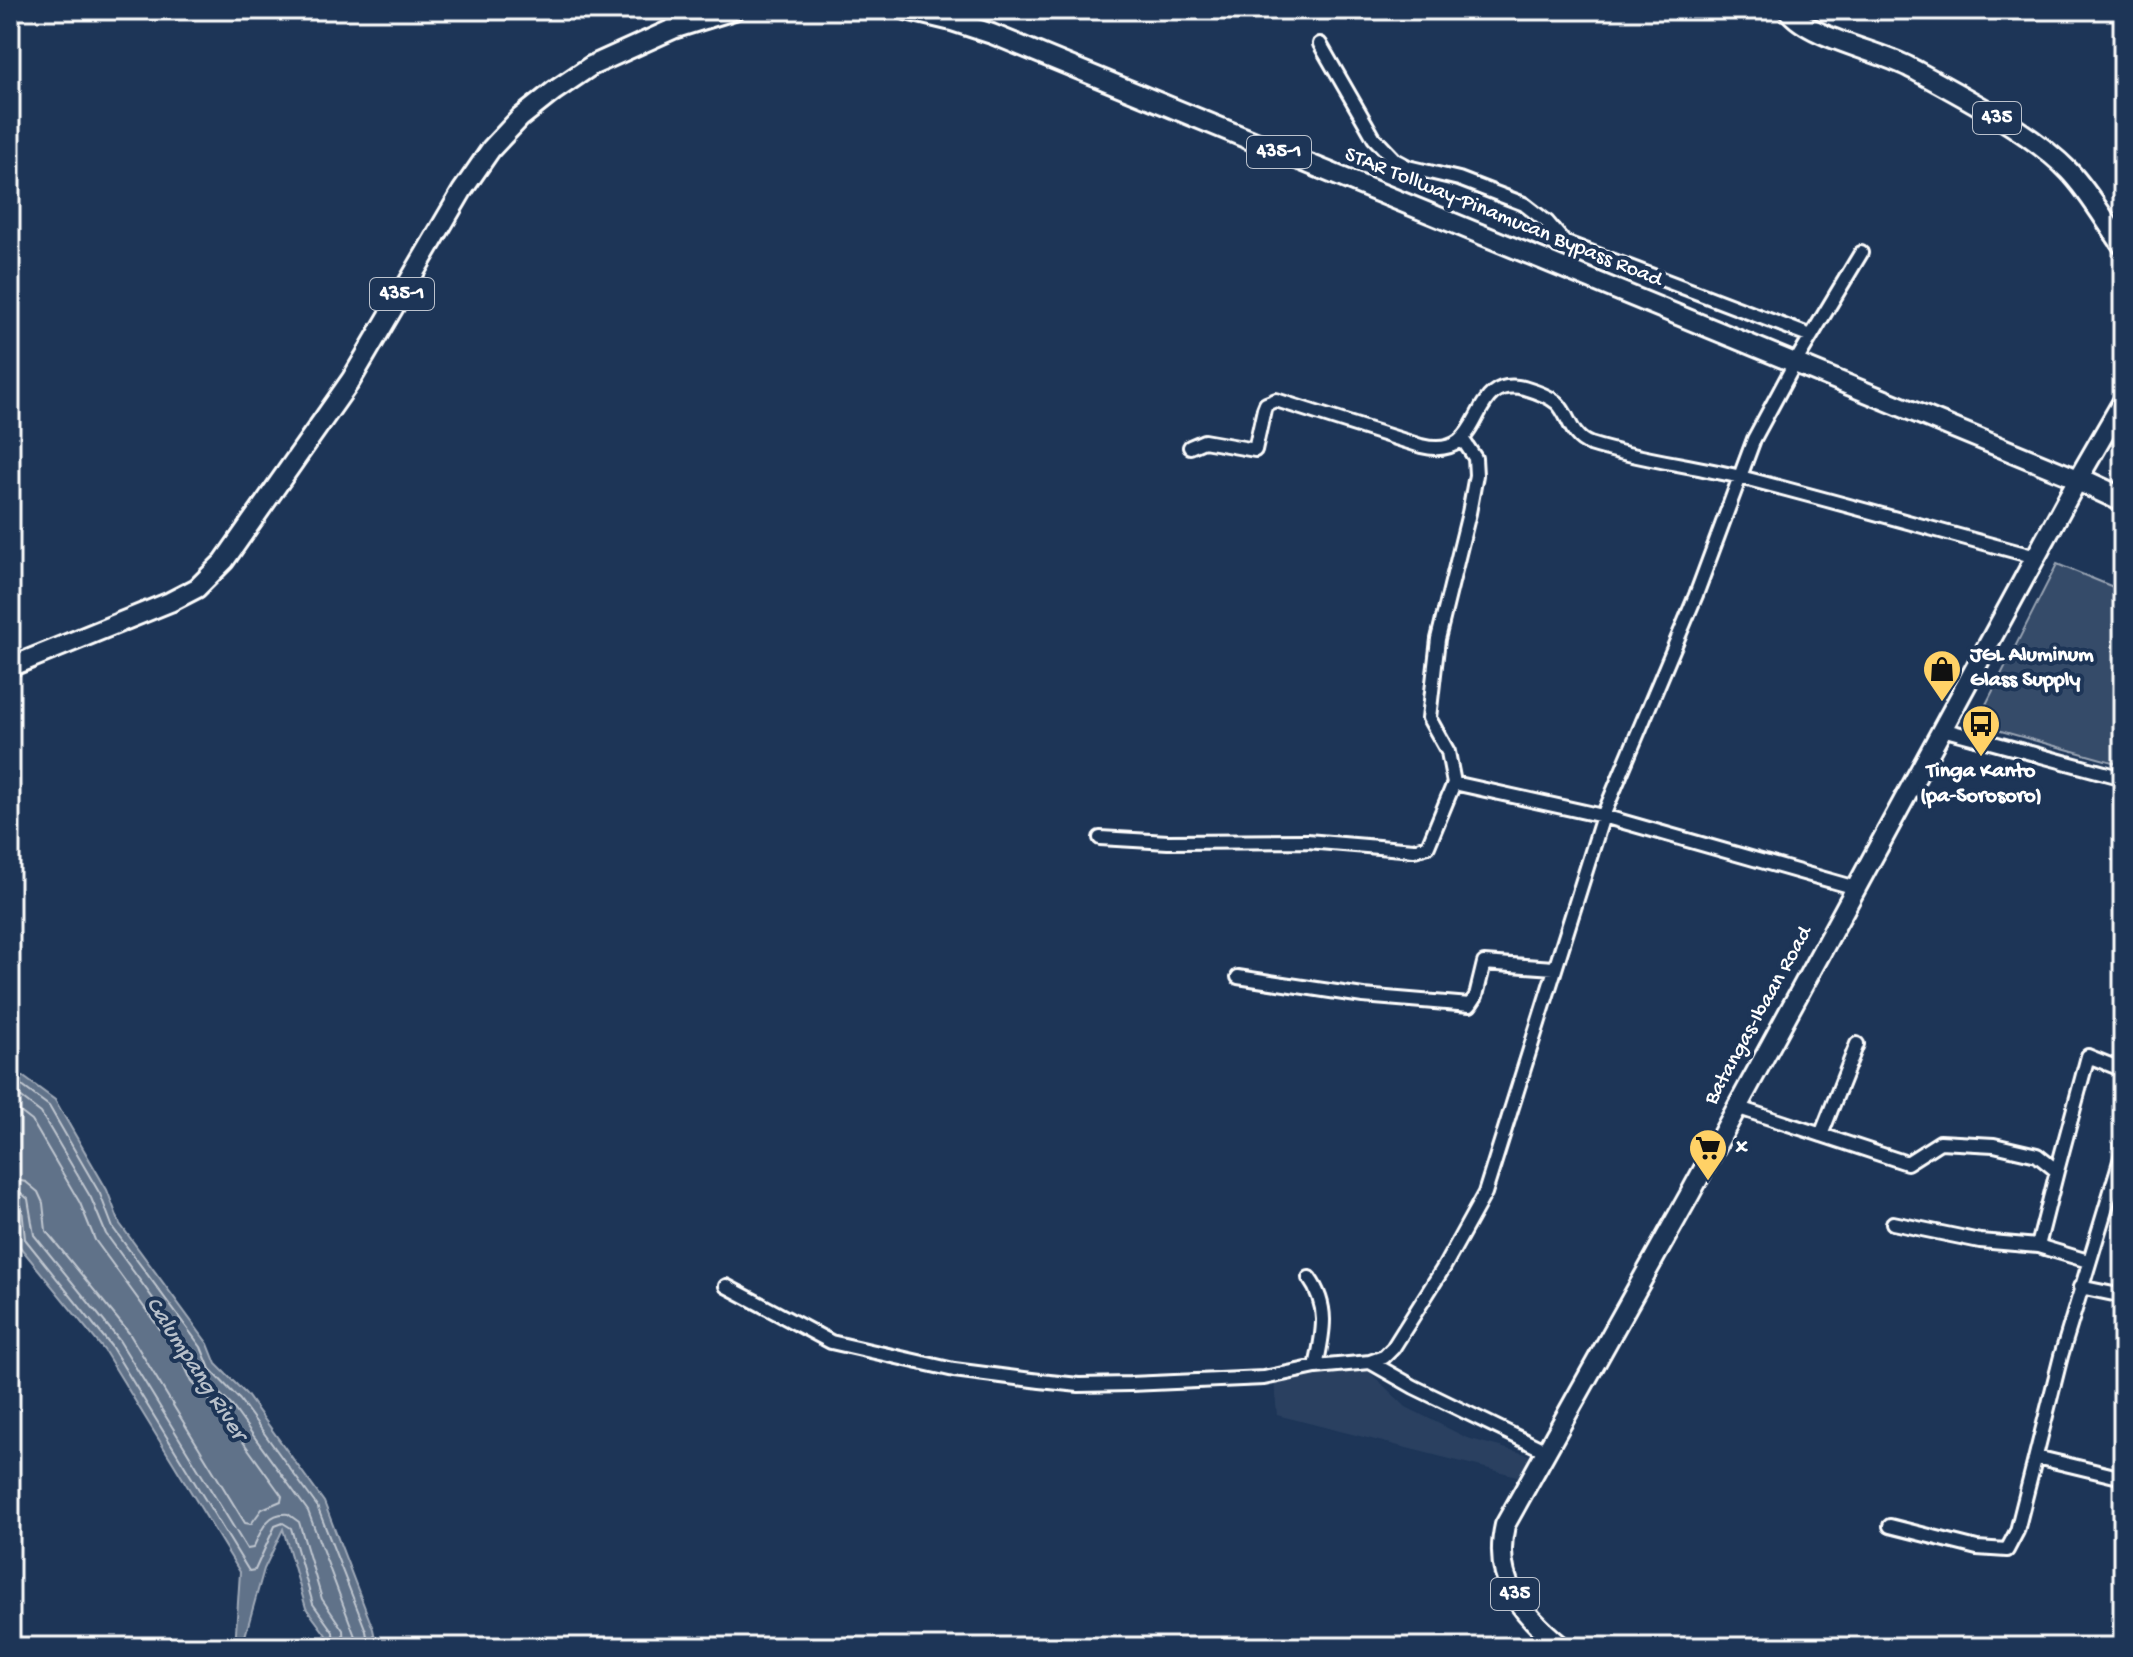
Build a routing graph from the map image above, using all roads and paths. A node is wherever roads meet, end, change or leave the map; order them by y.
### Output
1 (734, 10) edge
2 (906, 10) edge
3 (1788, 10) edge
4 (1320, 44) dead end
5 (2120, 234) edge
6 (1861, 253) dead end
7 (1811, 336) junction
8 (1795, 363) junction
9 (2123, 401) edge
10 (1463, 440) junction
11 (1190, 447) dead end
12 (1740, 477) junction
13 (2078, 479) junction
14 (2123, 494) edge
15 (2123, 500) edge
16 (2036, 557) junction
17 (10, 667) edge
18 (1942, 729) junction
19 (2123, 778) edge
20 (1454, 783) junction
21 (1603, 816) junction
22 (1100, 838) dead end
23 (1856, 888) junction
24 (1554, 968) junction
25 (1238, 977) dead end
26 (1857, 1044) dead end
27 (2123, 1070) edge
28 (1736, 1107) junction
29 (1821, 1135) junction
30 (2123, 1151) edge
31 (2057, 1171) junction
32 (1893, 1223) dead end
33 (2038, 1246) junction
34 (2088, 1261) junction
35 (1309, 1278) dead end
36 (726, 1286) dead end
37 (2080, 1287) junction
38 (2123, 1296) edge
39 (1370, 1362) junction
40 (1316, 1367) junction
41 (1546, 1451) junction
42 (2036, 1457) junction
43 (2123, 1478) edge
44 (1890, 1526) dead end
45 (1562, 1647) edge

1 - 17 main road, 435-1
2 - 8 main road, STAR Tollway-Pinamucan Bypass Road / 435-1
3 - 5 main road, 435
4 - 7 street
6 - 7 street
7 - 8 street
8 - 12 street
8 - 13 main road, STAR Tollway-Pinamucan Bypass Road / 435-1
9 - 13 main road, Batangas-Ibaan Road / 435
10 - 11 street
10 - 12 street
10 - 20 street
12 - 16 street
12 - 21 street
13 - 14 highway
13 - 15 highway
13 - 16 main road, Batangas-Ibaan Road / 435
16 - 18 main road, Batangas-Ibaan Road / 435
18 - 19 street
18 - 23 main road, Batangas-Ibaan Road / 435
20 - 21 street
20 - 22 street
21 - 23 street
21 - 24 street
23 - 28 main road, Batangas-Ibaan Road / 435
24 - 25 street
24 - 39 street
26 - 29 street
27 - 31 street
28 - 29 street
28 - 41 main road, Batangas-Ibaan Road / 435
29 - 31 street
30 - 34 street
31 - 33 street
32 - 33 street
33 - 34 street
34 - 37 street
35 - 40 street
36 - 40 street
37 - 38 street
37 - 42 street
39 - 40 street
39 - 41 street
41 - 45 main road, Batangas-Ibaan Road / 435
42 - 43 street
42 - 44 street

